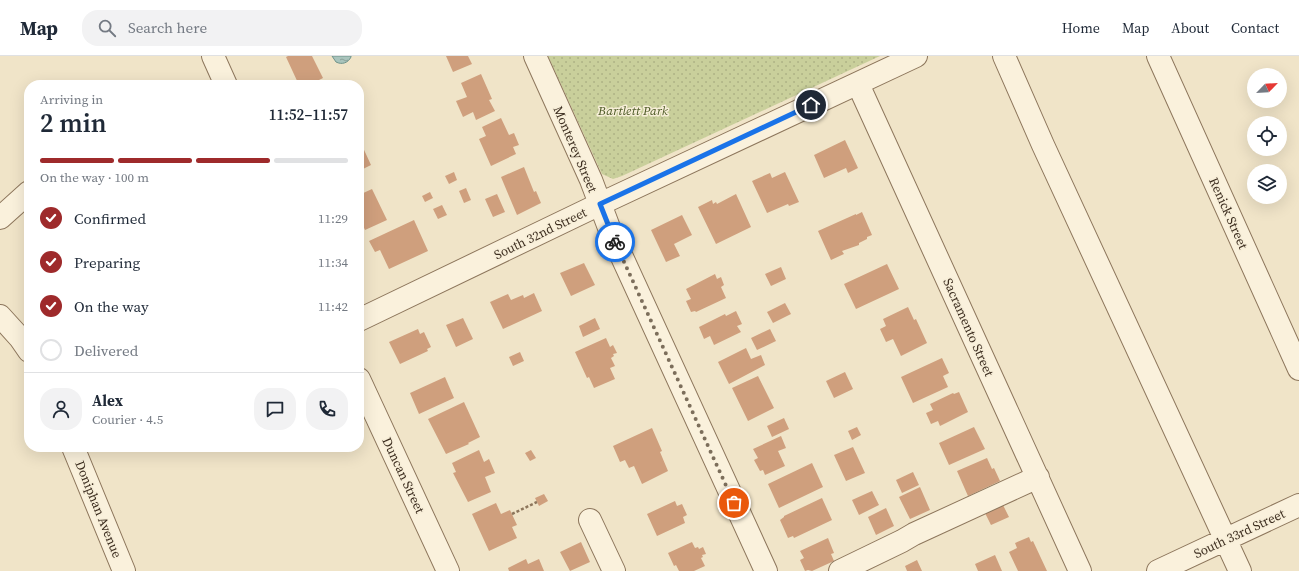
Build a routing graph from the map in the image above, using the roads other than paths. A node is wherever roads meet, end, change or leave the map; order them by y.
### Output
1 (212, 56) edge
2 (535, 56) edge
3 (916, 56) edge
4 (1004, 56) edge
5 (1158, 56) edge
6 (221, 80) edge
7 (858, 84) junction
8 (24, 196) edge
9 (600, 204) junction
10 (0, 218) edge
11 (0, 316) edge
12 (364, 318) edge
13 (24, 344) edge
14 (1299, 369) edge
15 (364, 389) edge
16 (75, 452) edge
17 (1038, 478) junction
18 (1299, 505) edge
19 (590, 520) dead end
20 (1226, 539) junction
21 (124, 571) edge
22 (448, 571) edge
23 (614, 571) edge
24 (766, 571) edge
25 (840, 571) edge
26 (1080, 571) edge
27 (1158, 571) edge
28 (1240, 571) edge

1 - 6 street
2 - 9 street, Monterey Street
3 - 7 street, South 32nd Street
4 - 20 street
5 - 14 street, Renick Street
7 - 9 street, South 32nd Street
7 - 17 street, Sacramento Street
8 - 10 street
9 - 12 street, South 32nd Street
9 - 24 street, Monterey Street
11 - 13 street
15 - 22 street, Duncan Street
16 - 21 street, Doniphan Avenue
17 - 25 street
17 - 26 street, Sacramento Street
18 - 20 street, South 33rd Street
19 - 23 street
20 - 27 street, South 33rd Street
20 - 28 street

